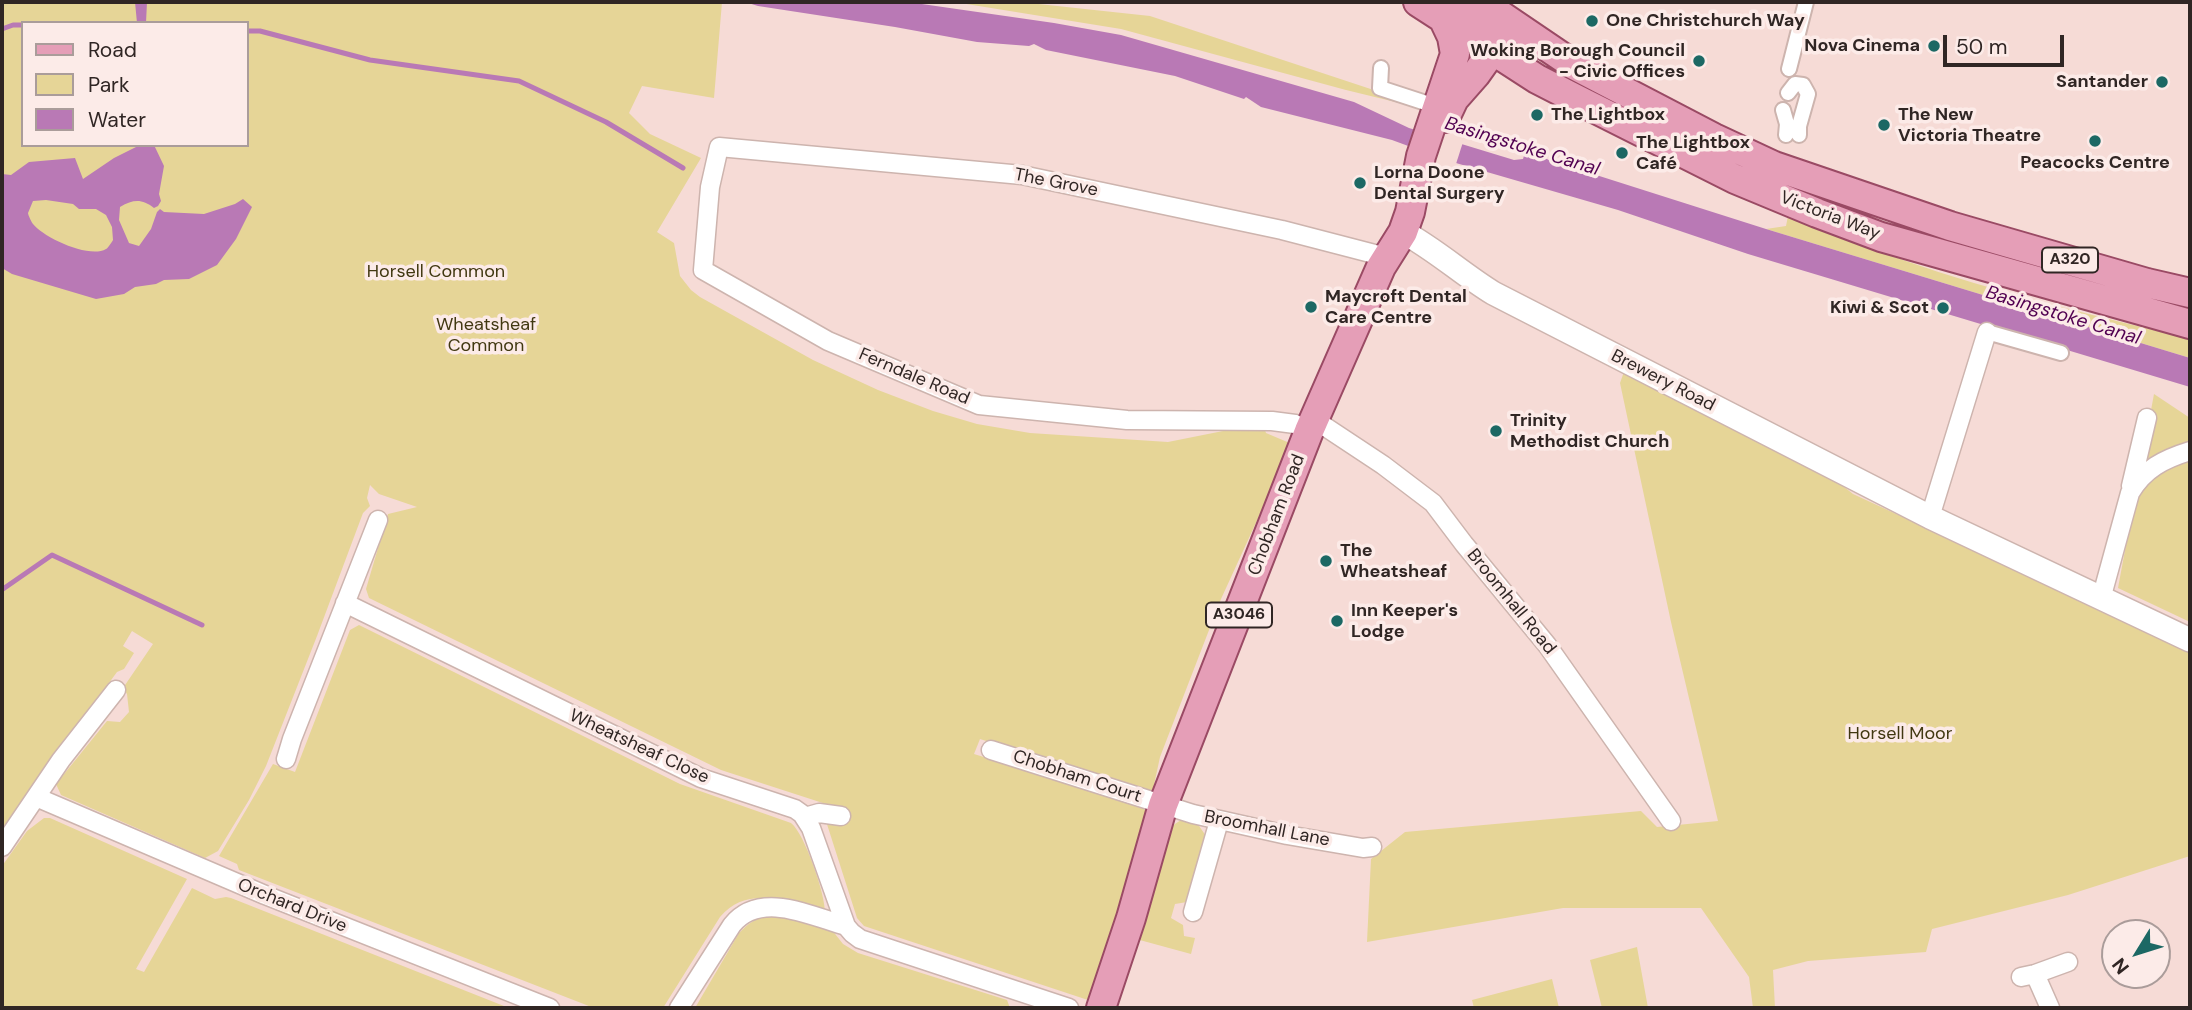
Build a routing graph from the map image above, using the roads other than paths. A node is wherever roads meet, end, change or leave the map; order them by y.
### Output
1 (1418, 2) edge
2 (1806, 2) edge
3 (1448, 10) edge
4 (1489, 27) edge
5 (1381, 68) dead end
6 (1789, 69) dead end
7 (1538, 79) junction
8 (1469, 83) junction
9 (1788, 93) dead end
10 (1434, 116) junction
11 (1791, 126) dead end
12 (719, 147) joint
13 (1403, 232) junction
14 (1386, 257) junction
15 (2190, 293) edge
16 (2190, 324) edge
17 (1987, 332) joint
18 (2061, 353) dead end
19 (2147, 418) dead end
20 (1312, 426) junction
21 (2190, 451) edge
22 (2130, 493) junction
23 (1930, 517) junction
24 (378, 520) dead end
25 (2101, 598) junction
26 (345, 603) junction
27 (2190, 640) edge
28 (112, 700) dead end
29 (991, 750) dead end
30 (286, 759) dead end
31 (36, 797) junction
32 (1163, 805) junction
33 (841, 816) dead end
34 (805, 817) junction
35 (1219, 821) junction
36 (1671, 821) dead end
37 (2, 847) edge
38 (1372, 847) dead end
39 (1193, 912) dead end
40 (846, 926) junction
41 (2058, 960) dead end
42 (1022, 1000) edge
43 (550, 1008) edge
44 (679, 1008) edge
45 (1069, 1008) edge
46 (1101, 1008) edge
47 (2050, 1008) edge

1 - 3 main road, Victoria Way / A320
2 - 6 street
3 - 4 main road, Victoria Way / A320
3 - 10 main road, Chobham Road / A3046
4 - 7 main road, Victoria Way / A320
4 - 8 main road, Chobham Road
4 - 10 main road, Chobham Road / A3046
4 - 15 main road, Victoria Way / A320
5 - 10 street
7 - 8 main road, A320
7 - 16 main road, Victoria Way / A320
8 - 10 main road, Chobham Road
9 - 11 street
10 - 13 main road, Chobham Road / A3046
12 - 14 street, The Grove
12 - 20 street, Ferndale Road
13 - 14 main road, Chobham Road / A3046
13 - 23 street, Brewery Road
14 - 20 main road, Chobham Road / A3046
17 - 18 street
17 - 23 street
19 - 22 street
20 - 32 main road, Chobham Road / A3046
20 - 36 street, Broomhall Road
21 - 22 street
22 - 25 street
23 - 25 street, Brewery Road
24 - 26 street
25 - 27 street, Brewery Road
26 - 30 street
26 - 34 street, Wheatsheaf Close
28 - 31 street
29 - 32 street, Chobham Court
31 - 37 street
31 - 43 street, Orchard Drive
32 - 35 street, Broomhall Lane
32 - 46 main road, Chobham Road / A3046
33 - 34 street
34 - 40 street
35 - 38 street, Broomhall Lane
35 - 39 street
40 - 42 street
40 - 44 street
41 - 47 street
42 - 45 street

